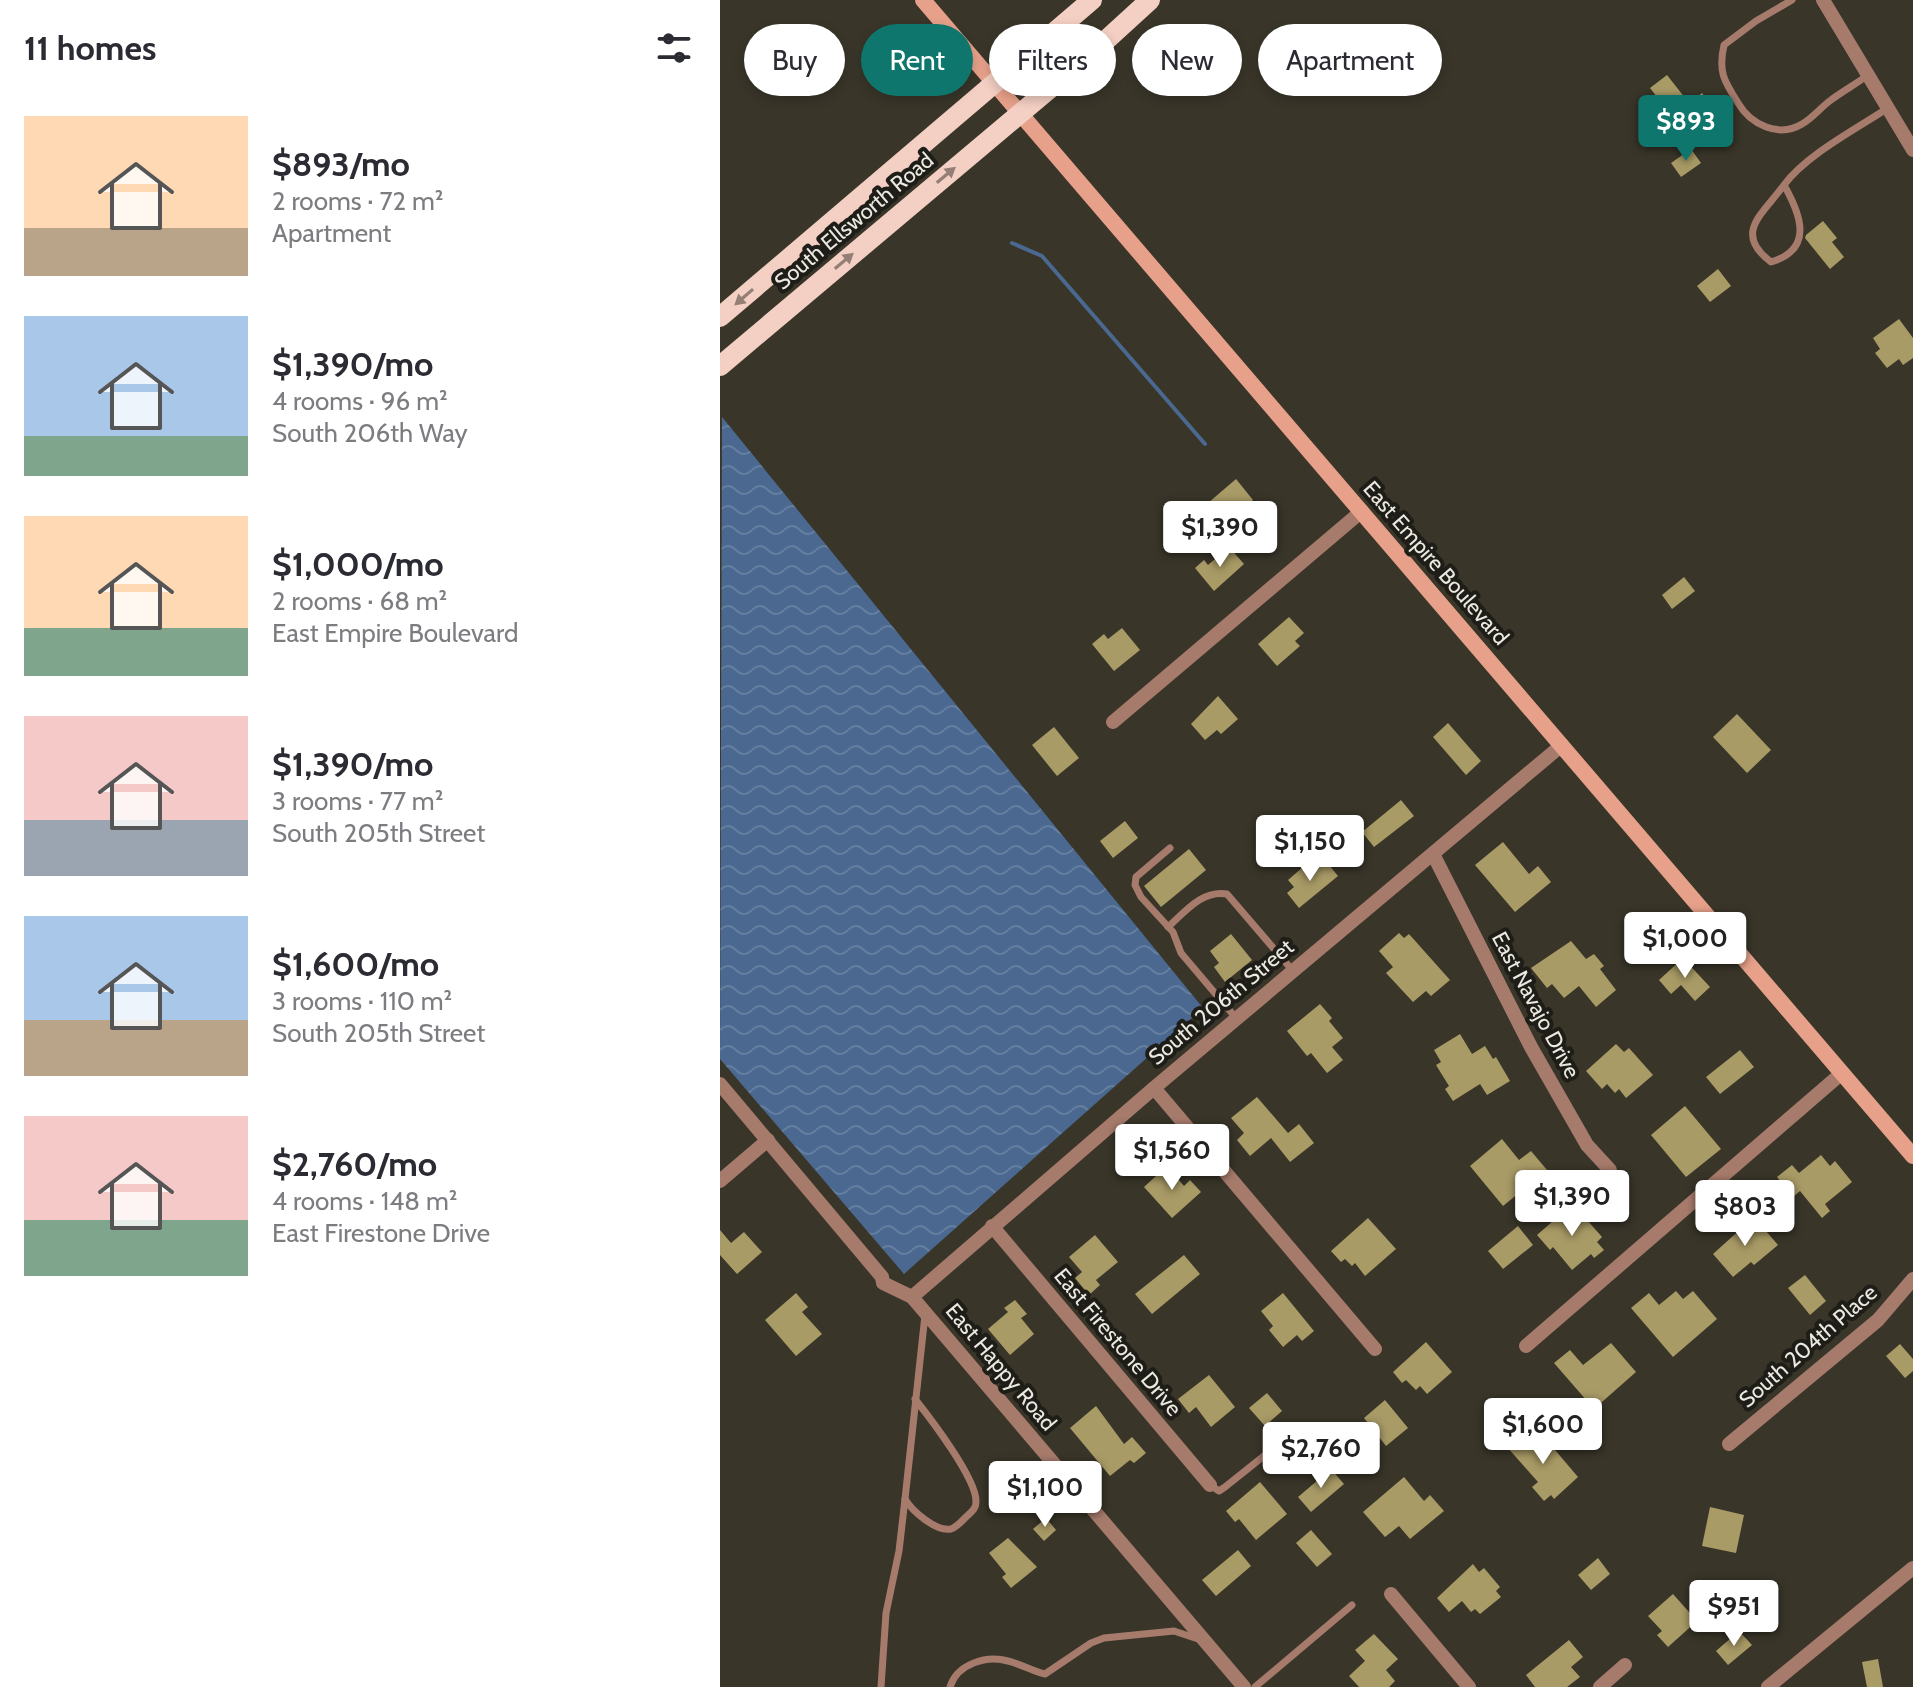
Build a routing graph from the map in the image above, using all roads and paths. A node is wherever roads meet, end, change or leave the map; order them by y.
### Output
1 (923, 0) edge
2 (1092, 0) edge
3 (1150, 0) edge
4 (1792, 0) edge
5 (1823, 0) edge
6 (1065, 24) edge
7 (1868, 75) junction
8 (989, 76) edge
9 (989, 90) edge
10 (1006, 96) edge
11 (1888, 108) junction
12 (1020, 113) junction
13 (1913, 150) edge
14 (1784, 185) junction
15 (720, 317) edge
16 (720, 366) edge
17 (1362, 511) junction
18 (1113, 722) dead end
19 (1562, 745) junction
20 (1170, 848) dead end
21 (1433, 854) junction
22 (1168, 927) junction
23 (1293, 971) junction
24 (1236, 1018) junction
25 (1842, 1073) junction
26 (720, 1084) edge
27 (1154, 1088) junction
28 (768, 1140) junction
29 (1913, 1156) edge
30 (1610, 1170) dead end
31 (720, 1181) edge
32 (992, 1226) junction
33 (1913, 1279) edge
34 (912, 1297) junction
35 (926, 1313) junction
36 (1526, 1346) dead end
37 (1375, 1349) dead end
38 (915, 1399) junction
39 (1285, 1439) dead end
40 (1729, 1444) dead end
41 (1210, 1485) joint
42 (905, 1499) junction
43 (1913, 1568) edge
44 (1391, 1594) dead end
45 (1352, 1605) dead end
46 (1204, 1640) junction
47 (1625, 1665) dead end
48 (881, 1687) edge
49 (950, 1687) edge
50 (1244, 1687) edge
51 (1255, 1687) edge
52 (1469, 1687) edge
53 (1600, 1687) edge
54 (1768, 1687) edge

1 - 8 main road, East Empire Boulevard
2 - 6 main road, South Ellsworth Road
3 - 12 main road, South Ellsworth Road
4 - 7 lane
5 - 7 street
7 - 11 street
9 -> 15 main road, South Ellsworth Road
10 - 12 main road, East Empire Boulevard
11 - 13 street
11 - 14 lane
16 -> 12 main road, South Ellsworth Road
12 - 17 main road, East Empire Boulevard
14 - 14 lane
17 - 18 street
17 - 19 main road, East Empire Boulevard
19 - 21 street, South 206th Street
19 - 25 main road, East Empire Boulevard
20 - 22 lane
21 - 23 street, South 206th Street
21 - 30 street, East Navajo Drive
22 - 23 lane
22 - 24 lane
23 - 24 street, South 206th Street
24 - 27 street, South 206th Street
25 - 29 main road, East Empire Boulevard
25 - 36 street
26 - 28 street, East Happy Road
27 - 32 street, South 206th Street
27 - 37 street
28 - 31 street
28 - 34 street, East Happy Road
32 - 34 street, South 206th Street
32 - 41 street, East Firestone Drive
33 - 40 street, South 204th Place
34 - 35 street, East Happy Road
35 - 38 lane
35 - 46 street, East Happy Road
38 - 42 lane
38 - 42 lane
39 - 41 lane
42 - 48 lane
43 - 54 street
44 - 52 street
45 - 51 lane
46 - 49 lane
46 - 50 street, East Happy Road
47 - 53 street

